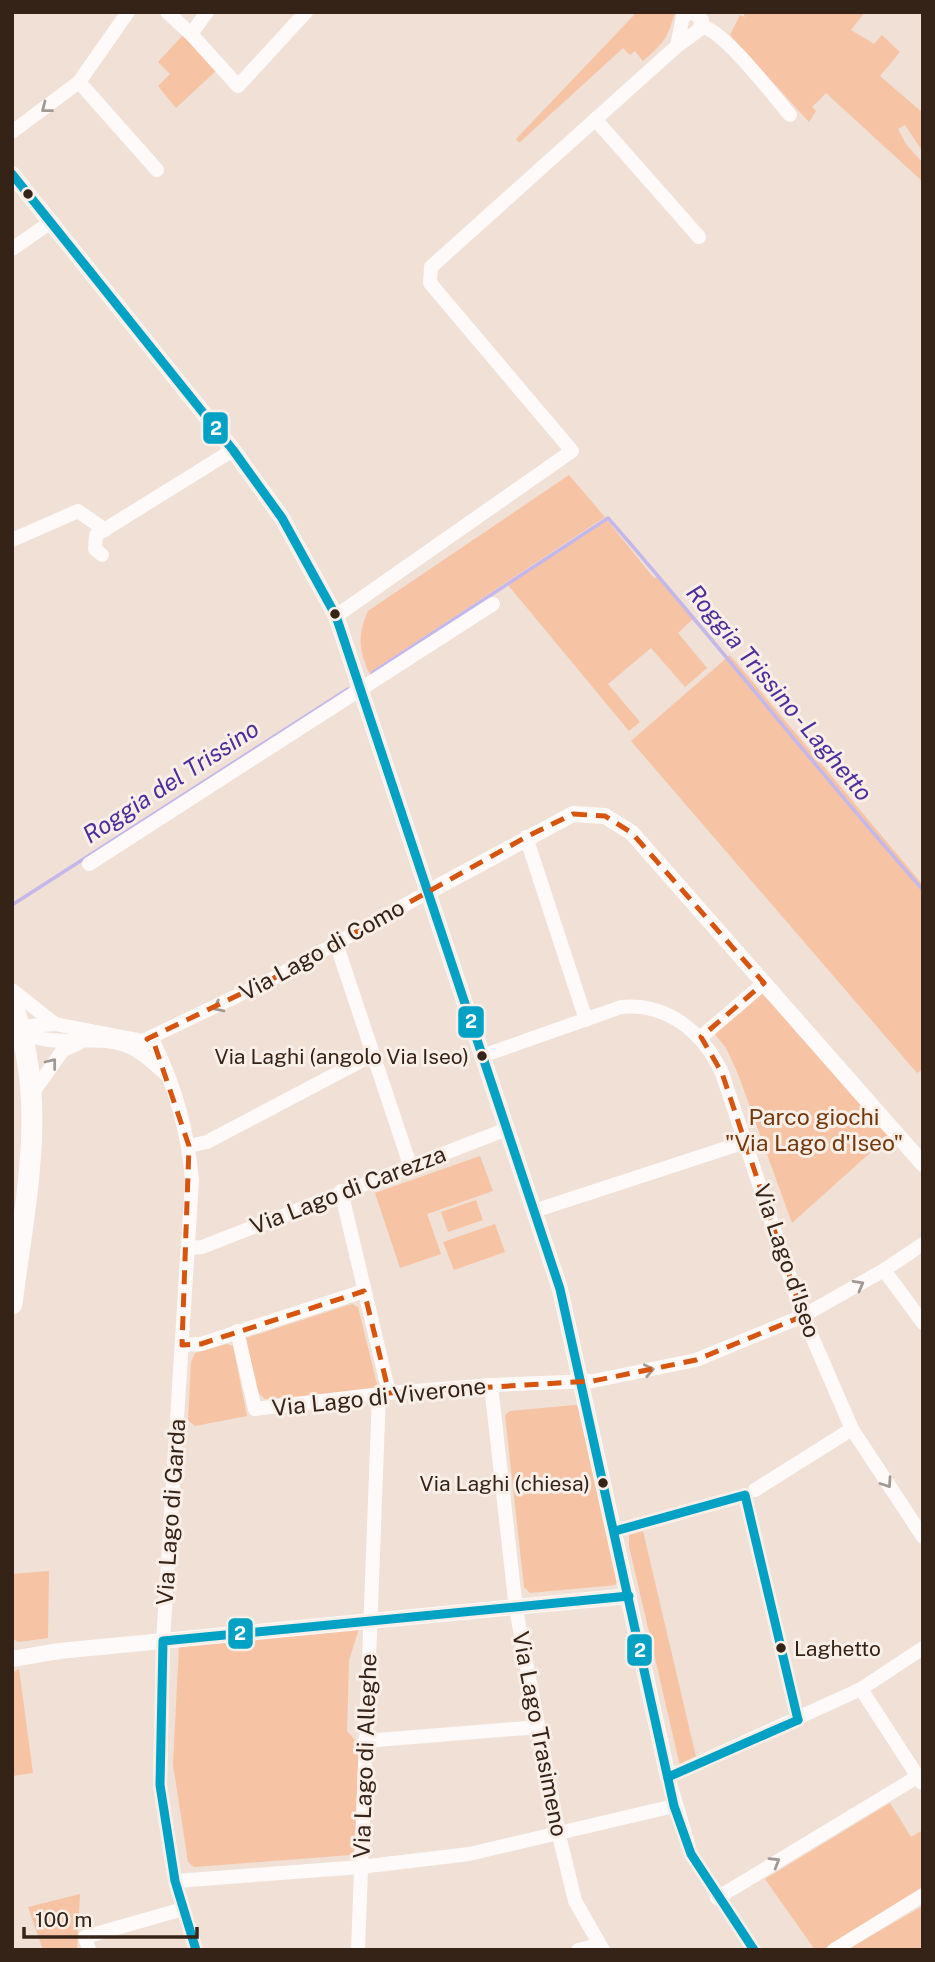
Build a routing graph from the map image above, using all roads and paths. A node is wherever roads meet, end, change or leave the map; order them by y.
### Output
1 (128, 12) edge
2 (167, 12) edge
3 (207, 12) edge
4 (306, 12) edge
5 (702, 26) junction
6 (191, 34) junction
7 (677, 46) junction
8 (79, 82) junction
9 (790, 115) dead end
10 (595, 119) junction
11 (12, 132) edge
12 (157, 170) dead end
13 (12, 174) edge
14 (51, 222) junction
15 (699, 237) dead end
16 (12, 249) edge
17 (233, 450) junction
18 (105, 530) junction
19 (12, 540) edge
20 (102, 555) dead end
21 (493, 604) dead end
22 (336, 616) junction
23 (361, 689) junction
24 (526, 837) junction
25 (89, 864) dead end
26 (428, 892) junction
27 (336, 943) junction
28 (764, 983) junction
29 (12, 990) edge
30 (12, 1005) edge
31 (586, 1020) junction
32 (55, 1024) junction
33 (22, 1032) junction
34 (701, 1037) junction
35 (147, 1039) junction
36 (80, 1043) junction
37 (140, 1053) junction
38 (372, 1055) junction
39 (482, 1056) junction
40 (166, 1074) junction
41 (32, 1094) junction
42 (507, 1129) junction
43 (745, 1142) junction
44 (189, 1146) junction
45 (923, 1164) edge
46 (410, 1166) junction
47 (341, 1191) junction
48 (534, 1211) junction
49 (923, 1244) edge
50 (189, 1248) junction
51 (884, 1270) junction
52 (364, 1291) junction
53 (12, 1304) edge
54 (803, 1315) junction
55 (923, 1323) edge
56 (237, 1331) junction
57 (182, 1345) junction
58 (582, 1382) junction
59 (491, 1385) junction
60 (384, 1394) junction
61 (852, 1429) junction
62 (750, 1493) junction
63 (615, 1531) junction
64 (923, 1536) edge
65 (629, 1596) junction
66 (516, 1609) junction
67 (369, 1622) junction
68 (163, 1641) junction
69 (923, 1648) edge
70 (16, 1656) edge
71 (861, 1689) junction
72 (798, 1720) junction
73 (539, 1727) junction
74 (365, 1741) junction
75 (668, 1777) junction
76 (920, 1781) edge
77 (674, 1806) junction
78 (559, 1835) junction
79 (361, 1867) junction
80 (175, 1881) junction
81 (923, 1895) edge
82 (717, 1898) junction
83 (183, 1909) junction
84 (601, 1947) edge
85 (89, 1950) edge
86 (196, 1950) edge
87 (358, 1950) edge
88 (578, 1950) edge
89 (754, 1950) edge
90 (834, 1950) edge

1 - 8 street
2 - 6 street
3 - 6 street
4 - 6 street
5 - 7 street
5 - 7 street
5 - 9 street
7 - 10 street
8 -> 11 street
8 - 12 street
10 - 15 street
10 - 22 street
13 - 14 street
14 - 16 street
14 - 17 street
17 - 18 street
17 - 22 street
18 - 19 street
18 - 20 street
21 - 23 street
22 - 23 street
23 - 25 street
23 - 26 street
24 - 26 street, Via Lago di Como
24 - 28 street, Via Lago di Como
24 - 31 street
26 - 27 street, Via Lago di Como
26 - 39 street
27 -> 35 street, Via Lago di Como
27 - 38 street
28 - 34 street
28 - 45 street, Via Lago di Como
29 - 32 street
30 - 33 main road
31 - 34 street, Via Lago d'Iseo
31 - 39 street, Via Lago d'Iseo
32 - 33 street
32 - 35 street
33 - 36 street, Via Lago di Garda
33 - 41 main road
34 - 43 street, Via Lago d'Iseo
35 - 37 street
35 - 40 street, Via Lago di Garda
36 - 37 street, Via Lago di Garda
41 -> 36 street
37 - 40 street, Via Lago di Garda
38 - 44 street
38 - 46 street
39 - 42 street
40 - 44 street, Via Lago di Garda
41 - 53 main road
42 - 46 street, Via Lago di Carezza
42 - 48 street
43 - 48 street
43 - 54 street, Via Lago d'Iseo
44 - 50 street, Via Lago di Garda
46 - 47 street, Via Lago di Carezza
47 - 50 street, Via Lago di Carezza
47 - 52 street, Via Lago di Alleghe
48 - 58 street
49 - 51 street, Via Lago di Viverone
50 - 57 street, Via Lago di Garda
54 -> 51 street, Via Lago di Viverone
51 - 55 street
52 - 56 street
52 - 60 street, Via Lago di Alleghe
58 -> 54 street, Via Lago di Viverone
54 - 61 street, Via Lago d'Iseo
56 - 57 street
56 - 60 street, Via Lago di Viverone
57 - 68 street, Via Lago di Garda
58 - 59 street, Via Lago di Viverone
58 - 63 street
59 - 60 street, Via Lago di Viverone
59 - 66 street, Via Lago Trasimeno
60 - 67 street, Via Lago di Alleghe
61 - 62 street
61 -> 64 street, Via Lago d'Iseo
62 - 63 street
62 - 72 street
63 - 65 street
65 - 66 street
65 - 75 street
66 - 67 street
66 - 73 street, Via Lago Trasimeno
67 - 68 street
67 - 74 street, Via Lago di Alleghe
68 - 70 street
68 - 80 street, Via Lago di Garda
69 - 71 street
71 - 72 street
71 - 76 street
72 - 75 street
73 - 74 street
73 - 78 street, Via Lago Trasimeno
74 - 79 street, Via Lago di Alleghe
75 - 77 street
82 -> 76 street
77 - 78 street
77 - 82 street
78 - 79 street
78 - 84 street, Via Lago Trasimeno
79 - 80 street
79 - 87 street, Via Lago di Alleghe
80 - 83 street, Via Lago di Garda
81 - 90 street
82 - 89 street
83 - 85 street
83 - 86 street, Via Lago di Garda
84 - 88 street

